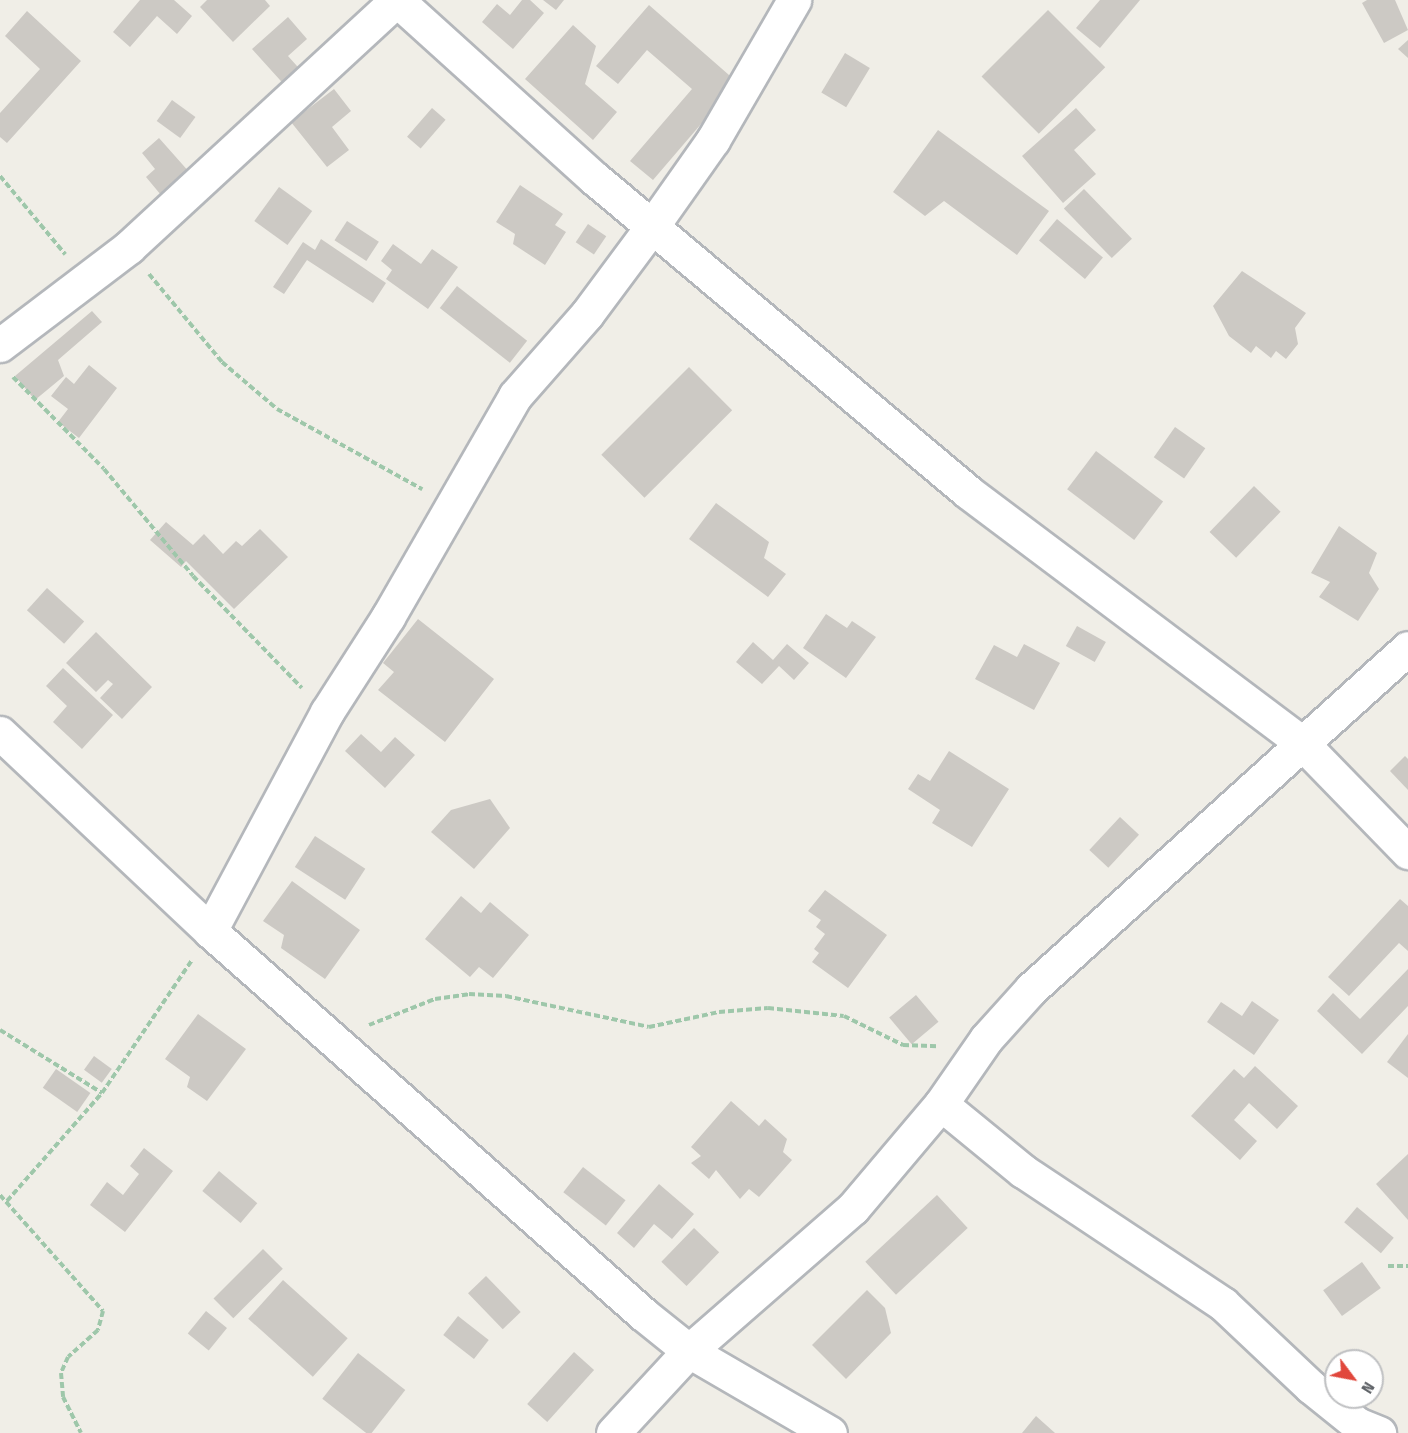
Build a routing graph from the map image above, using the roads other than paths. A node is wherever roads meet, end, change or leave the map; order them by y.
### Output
1 (397, 0) edge
2 (794, 0) edge
3 (653, 225) junction
4 (4, 358) edge
5 (1408, 648) edge
6 (0, 734) edge
7 (1300, 741) junction
8 (1408, 852) edge
9 (210, 931) junction
10 (941, 1104) junction
11 (689, 1351) junction
12 (613, 1433) edge
13 (830, 1433) edge
14 (1379, 1433) edge

1 - 3 street
1 - 4 street
2 - 3 street
3 - 7 street
3 - 9 street
5 - 7 street
6 - 9 street
7 - 8 street
7 - 10 street
9 - 11 street
10 - 11 street
10 - 14 street
11 - 12 street
11 - 13 street

